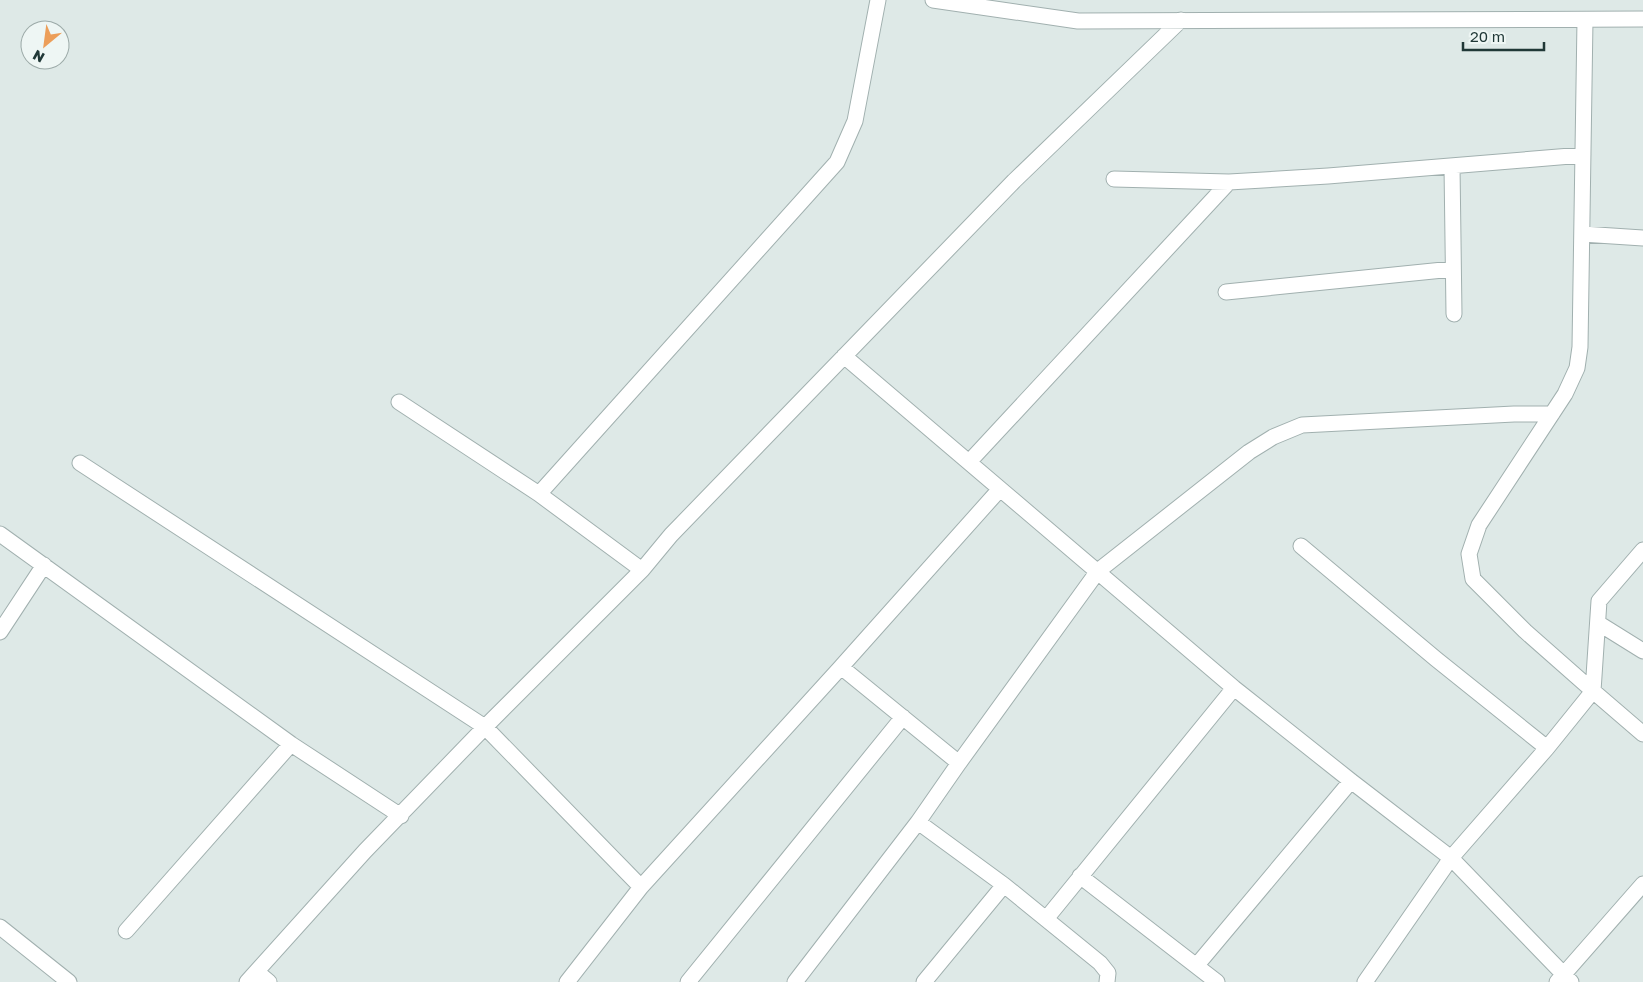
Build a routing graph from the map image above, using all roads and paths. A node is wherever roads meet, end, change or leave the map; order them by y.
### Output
1 (878, 0) edge
2 (933, 0) edge
3 (1643, 19) edge
4 (1181, 20) junction
5 (1585, 20) junction
6 (1583, 155) junction
7 (1452, 166) junction
8 (1114, 179) dead end
9 (1229, 182) junction
10 (1582, 234) junction
11 (1643, 238) edge
12 (1453, 269) junction
13 (1226, 292) dead end
14 (1454, 314) dead end
15 (844, 356) junction
16 (400, 402) dead end
17 (1552, 414) junction
18 (969, 462) junction
19 (80, 463) dead end
20 (1000, 489) junction
21 (539, 494) junction
22 (0, 534) edge
23 (1301, 546) dead end
24 (1643, 550) edge
25 (44, 565) junction
26 (642, 570) junction
27 (1098, 571) junction
28 (1598, 623) junction
29 (0, 632) edge
30 (1643, 651) edge
31 (842, 667) junction
32 (1234, 688) junction
33 (1593, 691) junction
34 (903, 717) junction
35 (485, 727) junction
36 (1643, 734) edge
37 (291, 744) junction
38 (1547, 748) junction
39 (959, 763) junction
40 (1351, 781) junction
41 (401, 816) junction
42 (918, 822) junction
43 (1451, 858) junction
44 (1080, 876) junction
45 (1004, 884) junction
46 (1643, 884) edge
47 (641, 887) junction
48 (1046, 919) junction
49 (0, 926) edge
50 (126, 931) dead end
51 (1196, 965) junction
52 (252, 977) edge
53 (1210, 980) edge
54 (1564, 980) edge
55 (69, 982) edge
56 (269, 982) edge
57 (567, 982) edge
58 (688, 982) edge
59 (795, 982) edge
60 (924, 982) edge
61 (1107, 982) edge
62 (1365, 982) edge

1 - 21 street
2 - 4 street
3 - 5 street
4 - 5 street
4 - 15 street
5 - 6 street
6 - 7 street
6 - 10 street
7 - 9 street
7 - 12 street
8 - 9 street
9 - 18 street
10 - 11 street
10 - 17 street
12 - 13 street
12 - 14 street
15 - 18 street
15 - 26 street
16 - 21 street
17 - 27 street
17 - 33 street
18 - 20 street
19 - 35 street
20 - 27 street
20 - 31 street
21 - 26 street
22 - 25 street
23 - 38 street
24 - 28 street
25 - 29 street
25 - 37 street
26 - 35 street
27 - 32 street
27 - 39 street
28 - 30 street
28 - 33 street
31 - 34 street
31 - 47 street
32 - 40 street
32 - 44 street
33 - 36 street
33 - 38 street
34 - 39 street
34 - 58 street
35 - 41 street
35 - 47 street
37 - 41 street
37 - 50 street
38 - 43 street
39 - 42 street
40 - 43 street
40 - 51 street
41 - 52 street
42 - 45 street
42 - 59 street
43 - 54 street
43 - 62 street
44 - 48 street
44 - 51 street
45 - 48 street
45 - 60 street
46 - 54 street
47 - 57 street
48 - 61 street
49 - 55 street
51 - 53 street
52 - 56 street

